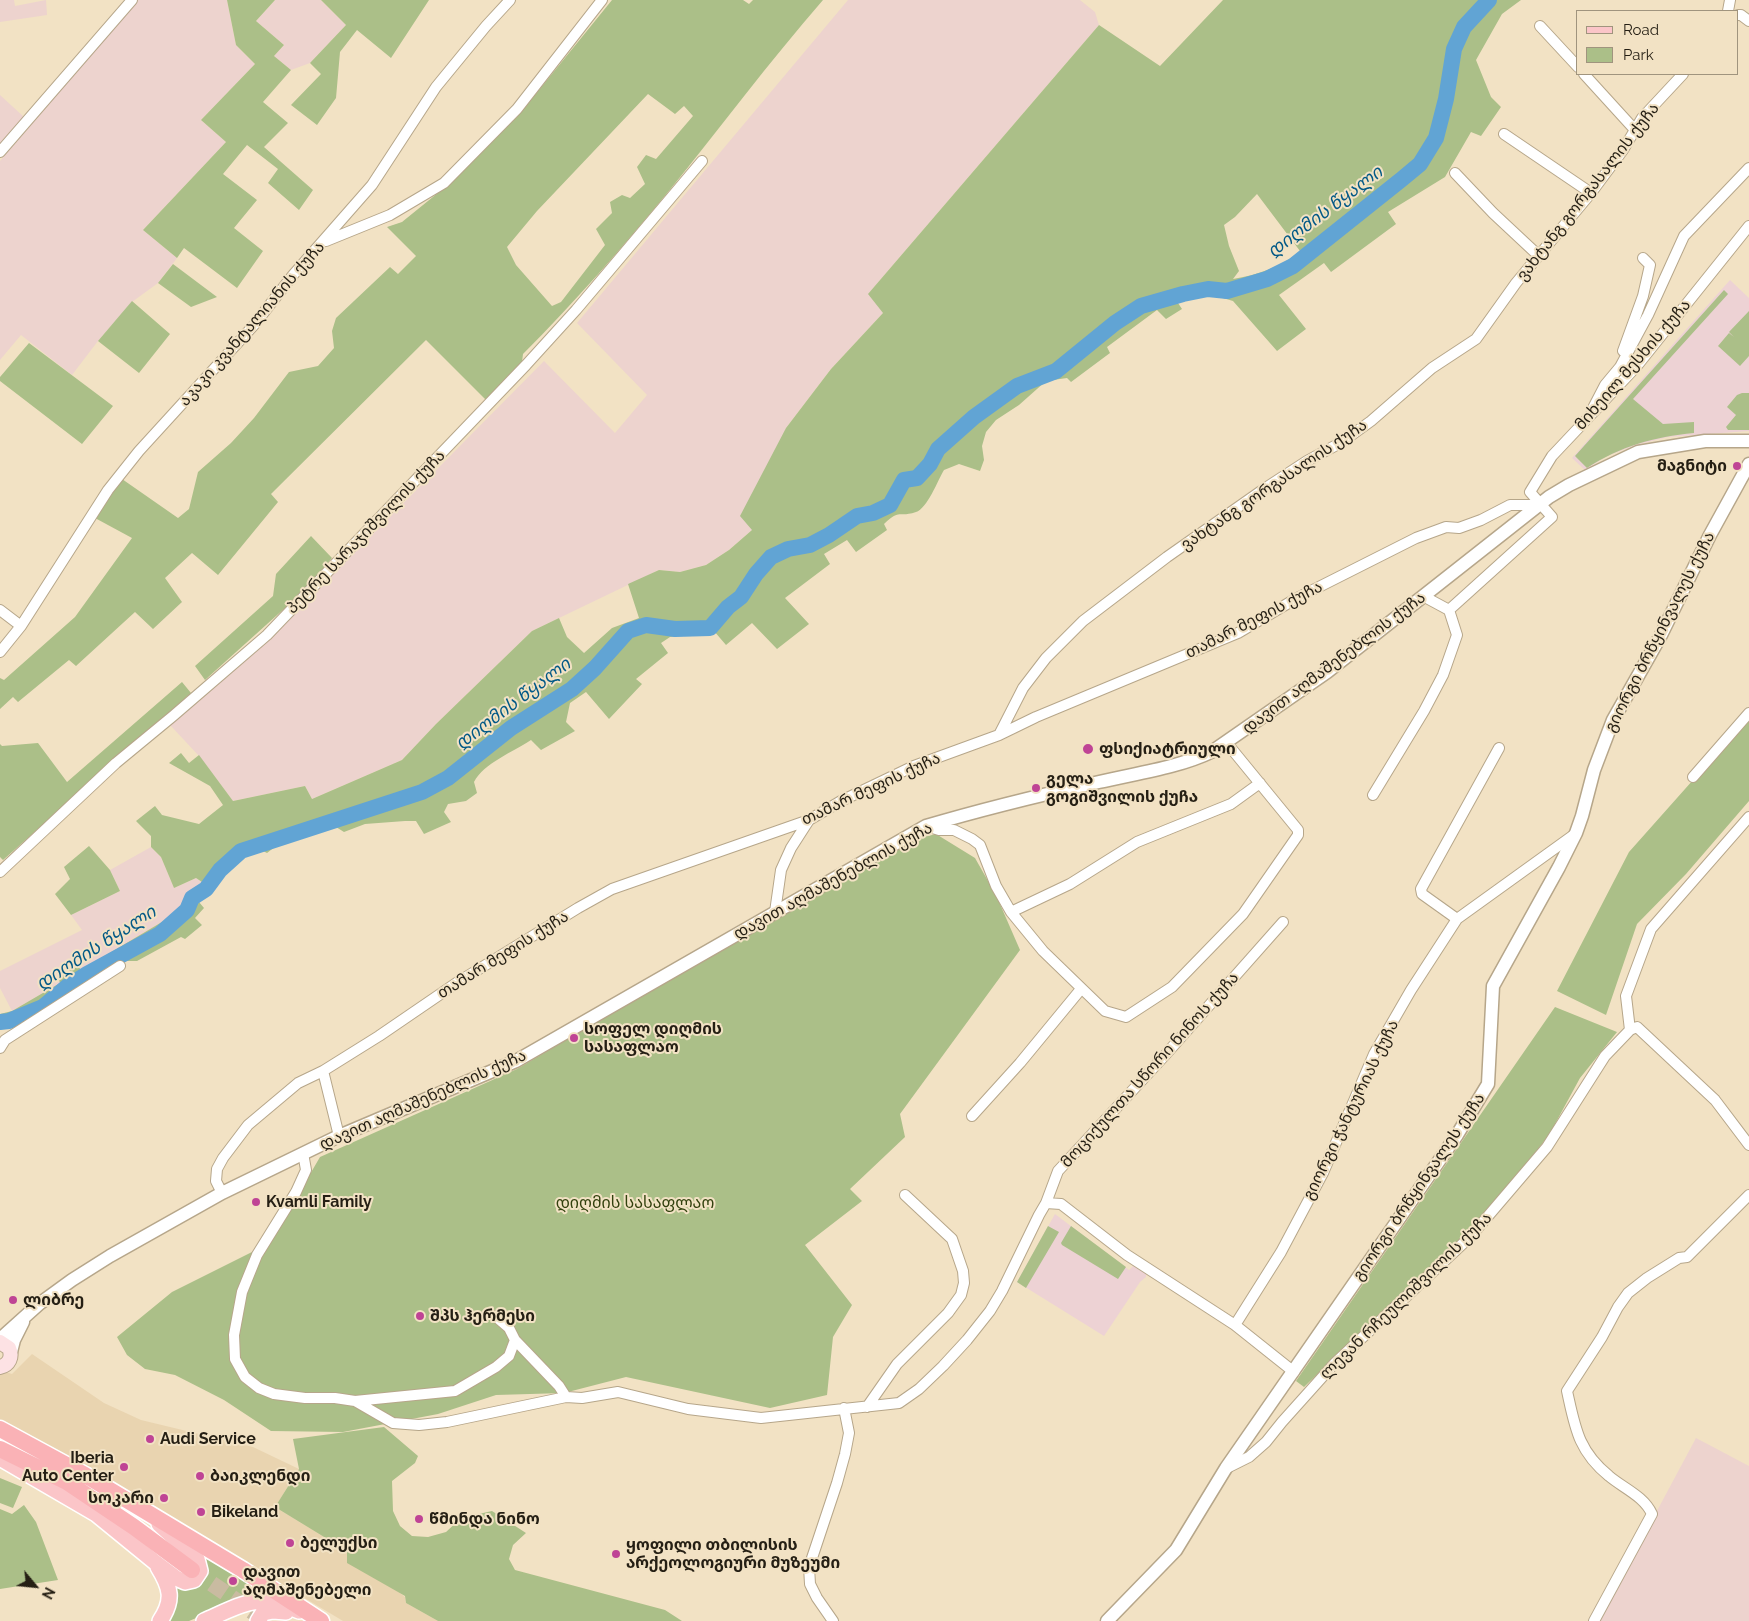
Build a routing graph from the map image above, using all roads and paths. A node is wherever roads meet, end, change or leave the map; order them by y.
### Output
1 (132, 0) edge
2 (510, 0) edge
3 (602, 0) edge
4 (1540, 26) dead end
5 (1576, 66) edge
6 (1585, 75) edge
7 (1682, 75) edge
8 (1635, 130) junction
9 (1504, 134) dead end
10 (0, 152) edge
11 (702, 161) dead end
12 (1749, 168) edge
13 (1455, 173) dead end
14 (1591, 193) junction
15 (1749, 226) edge
16 (323, 242) junction
17 (1539, 256) junction
18 (1643, 258) dead end
19 (1605, 385) junction
20 (1586, 422) junction
21 (1749, 441) edge
22 (1749, 464) edge
23 (1540, 505) junction
24 (1424, 596) junction
25 (0, 610) edge
26 (1449, 610) junction
27 (21, 626) junction
28 (0, 652) edge
29 (1749, 713) edge
30 (999, 735) junction
31 (1226, 742) junction
32 (1499, 748) dead end
33 (1693, 777) dead end
34 (1260, 783) junction
35 (1373, 795) dead end
36 (1749, 817) edge
37 (808, 820) junction
38 (926, 826) junction
39 (1576, 833) junction
40 (0, 872) edge
41 (775, 912) junction
42 (1011, 912) junction
43 (1457, 919) junction
44 (1283, 922) dead end
45 (120, 966) dead end
46 (1081, 989) junction
47 (1630, 1030) junction
48 (0, 1048) edge
49 (324, 1071) junction
50 (972, 1116) dead end
51 (339, 1136) junction
52 (1749, 1145) edge
53 (303, 1153) junction
54 (222, 1193) junction
55 (1749, 1194) edge
56 (906, 1195) dead end
57 (1046, 1203) junction
58 (26, 1316) junction
59 (495, 1316) dead end
60 (1235, 1325) junction
61 (0, 1340) edge
62 (515, 1340) junction
63 (11, 1352) junction
64 (0, 1367) edge
65 (1294, 1372) junction
66 (566, 1396) junction
67 (355, 1401) junction
68 (868, 1407) junction
69 (844, 1408) junction
70 (0, 1429) edge
71 (0, 1449) edge
72 (0, 1458) edge
73 (1226, 1468) junction
74 (149, 1514) junction
75 (156, 1563) junction
76 (192, 1570) tunnel mouth
77 (314, 1617) edge
78 (206, 1620) edge
79 (160, 1621) edge
80 (228, 1621) edge
81 (258, 1621) edge
82 (833, 1621) edge
83 (1107, 1621) edge
84 (1594, 1621) edge

1 - 10 street
2 - 16 street, აკაკი კვანტალიანის ქუჩა
3 - 16 street
4 - 5 street
6 - 8 street
7 - 8 street, ვახტანგ გორგასალის ქუჩა
8 - 14 street, ვახტანგ გორგასალის ქუჩა
9 - 14 street
11 - 40 street, პეტრე სარაჯიშვილის ქუჩა
12 - 19 street
13 - 17 street
14 - 17 street, ვახტანგ გორგასალის ქუჩა
15 - 20 street, მიხეილ მესხის ქუჩა
16 - 27 street, აკაკი კვანტალიანის ქუჩა
17 - 30 street, ვახტანგ გორგასალის ქუჩა
18 - 19 street
19 - 20 street
20 - 23 street, მიხეილ მესხის ქუჩა
21 - 23 street, დავით აღმაშენებლის ქუჩა
22 - 39 street, გიორგი ბრწყინვალეს ქუჩა
23 - 24 street, დავით აღმაშენებლის ქუჩა
23 - 26 street
23 - 30 street, თამარ მეფის ქუჩა
24 - 26 street
24 - 31 street, დავით აღმაშენებლის ქუჩა
25 - 27 street
26 - 35 street
27 - 28 street, აკაკი კვანტალიანის ქუჩა
29 - 33 street
30 - 37 street, თამარ მეფის ქუჩა
31 - 34 street
31 - 38 street, დავით აღმაშენებლის ქუჩა
32 - 43 street
34 - 42 street
34 - 46 street
36 - 47 street
37 - 41 street
37 - 49 street, თამარ მეფის ქუჩა
38 - 41 street, დავით აღმაშენებლის ქუჩა
38 - 42 street
39 - 43 street, გიორგი ჭანტურიას ქუჩა
39 - 65 street, გიორგი ბრწყინვალეს ქუჩა
41 - 51 street, დავით აღმაშენებლის ქუჩა
42 - 46 street
43 - 60 street, გიორგი ჭანტურიას ქუჩა
44 - 57 street, მოციქულთა სწორი ნინოს ქუჩა
45 - 48 street
46 - 50 street
47 - 52 street
47 - 73 street, ლევან რჩეულიშვილის ქუჩა
49 - 51 street
49 - 54 street, თამარ მეფის ქუჩა
51 - 53 street, დავით აღმაშენებლის ქუჩა
53 - 54 street, დავით აღმაშენებლის ქუჩა
53 - 67 street, მოციქულთა სწორი ნინოს ქუჩა
54 - 58 street, დავით აღმაშენებლის ქუჩა
55 - 84 street
56 - 68 street
57 - 60 street
57 - 68 street, მოციქულთა სწორი ნინოს ქუჩა
58 - 61 street, დავით აღმაშენებლის ქუჩა
58 - 63 street, დავით აღმაშენებლის ქუჩა
59 - 62 street
60 - 65 street
61 - 63 main road
62 - 66 street
62 - 67 street, მოციქულთა სწორი ნინოს ქუჩა
63 - 64 main road
65 - 73 street, გიორგი ბრწყინვალეს ქუჩა
66 - 67 street, მოციქულთა სწორი ნინოს ქუჩა
66 - 69 street, მოციქულთა სწორი ნინოს ქუჩა
68 - 69 street, მოციქულთა სწორი ნინოს ქუჩა
69 - 82 street
70 - 74 highway
71 - 76 highway
72 - 75 main road
73 - 83 street, გიორგი ბრწყინვალეს ქუჩა
74 - 75 main road
74 - 77 highway
75 - 79 main road
77 - 78 main road
77 - 81 main road
78 - 80 main road

